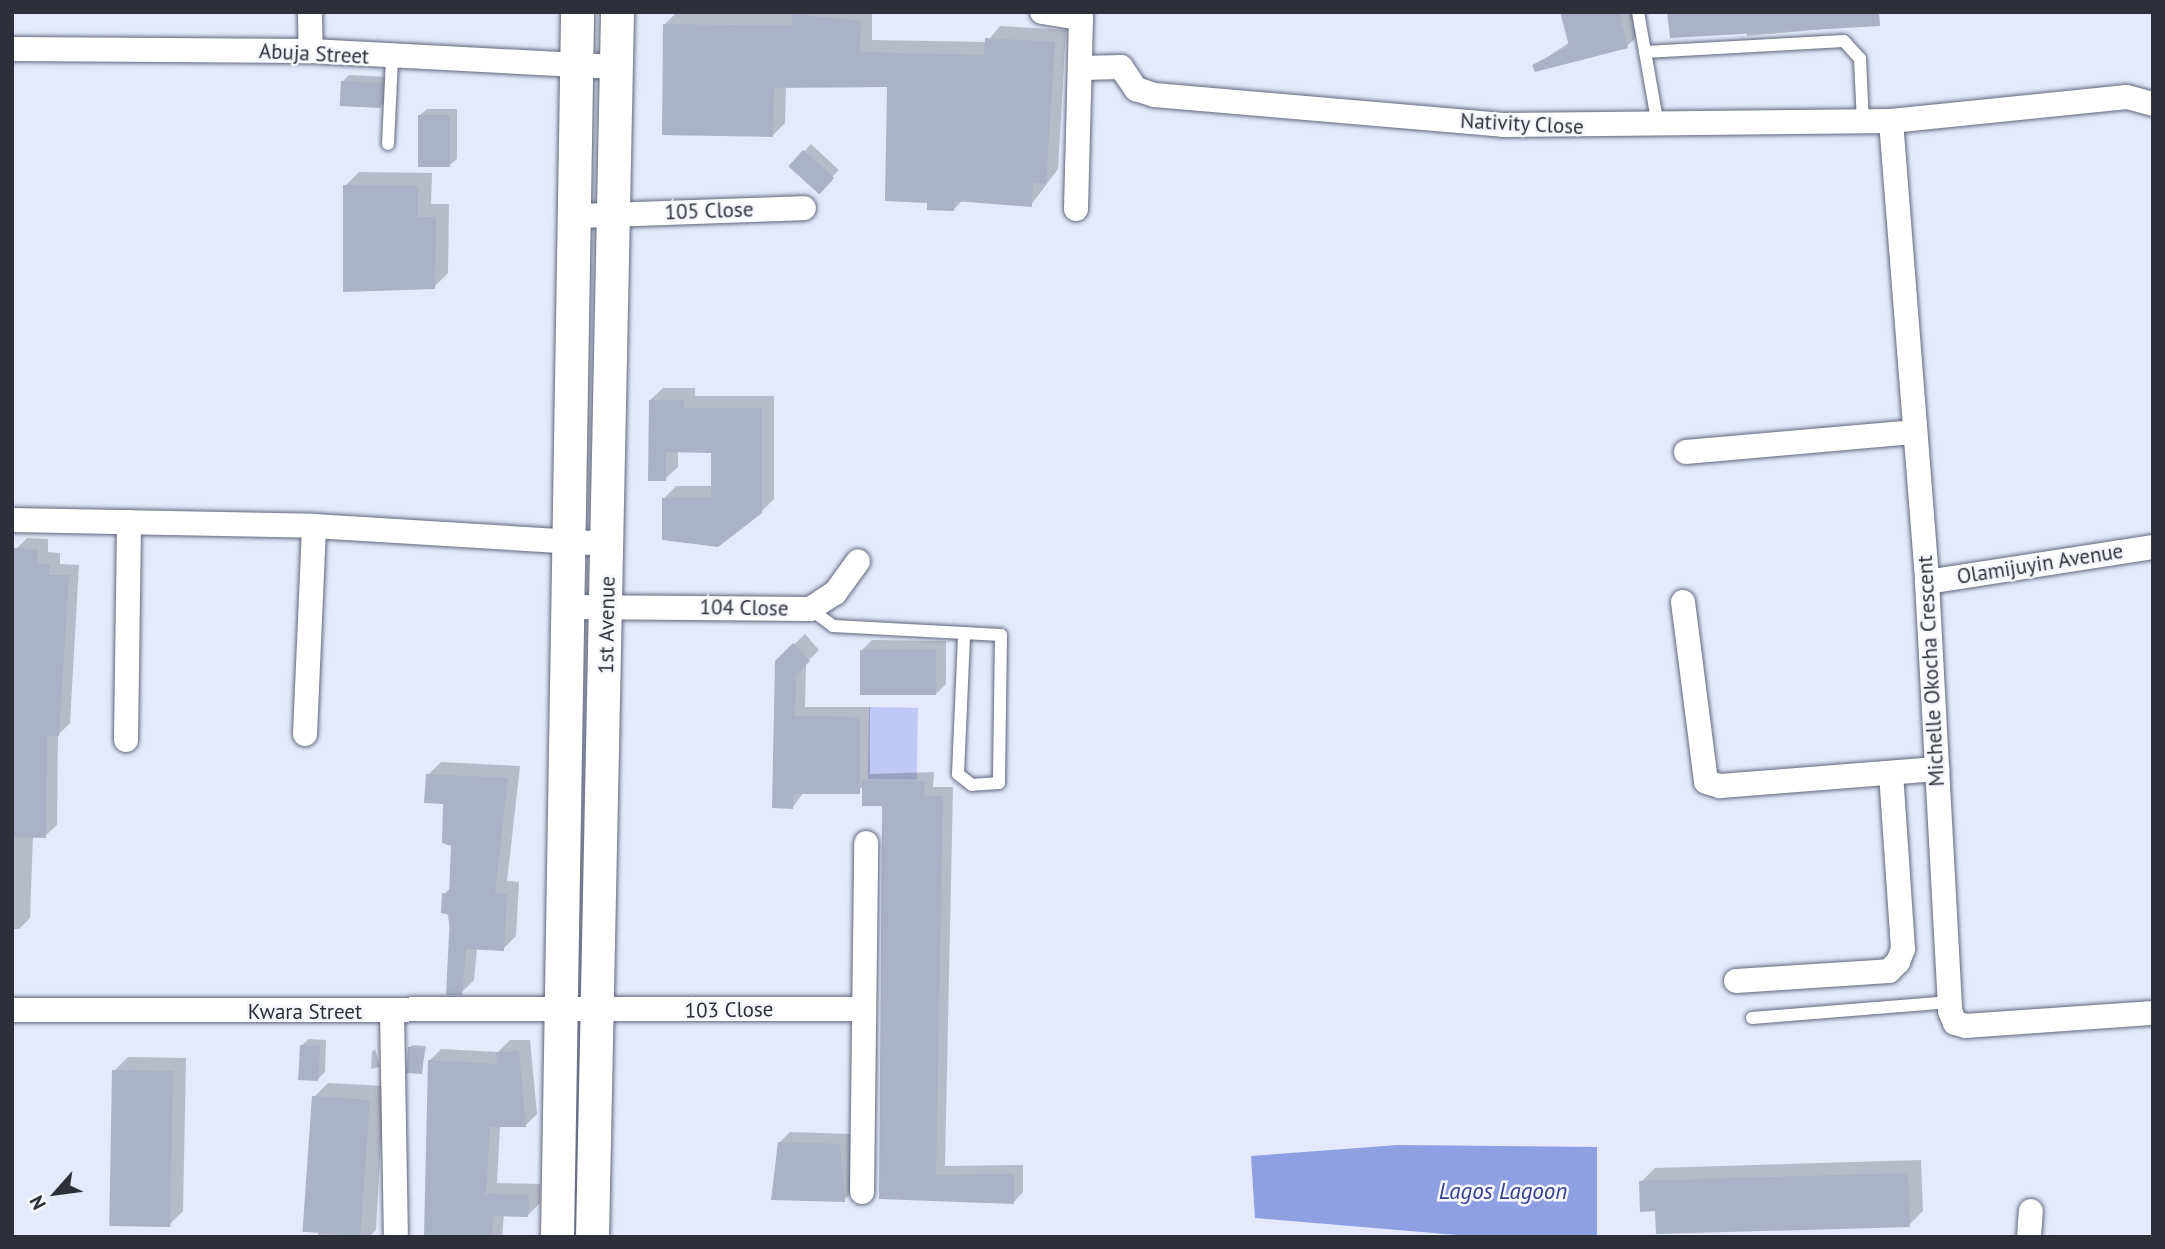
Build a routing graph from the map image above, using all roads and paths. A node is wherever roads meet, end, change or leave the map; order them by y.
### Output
1 (310, 12) edge
2 (577, 12) edge
3 (617, 12) edge
4 (1042, 12) edge
5 (1638, 12) edge
6 (1081, 15) edge
7 (12, 49) edge
8 (312, 51) junction
9 (1645, 52) junction
10 (392, 58) junction
11 (575, 65) junction
12 (616, 67) junction
13 (1081, 68) junction
14 (2153, 104) edge
15 (1891, 121) junction
16 (1863, 122) junction
17 (1658, 128) junction
18 (388, 144) dead end
19 (804, 208) dead end
20 (1076, 209) dead end
21 (615, 214) junction
22 (577, 216) junction
23 (1915, 432) junction
24 (1686, 452) dead end
25 (12, 520) edge
26 (129, 522) junction
27 (314, 526) junction
28 (570, 542) junction
29 (608, 544) junction
30 (2153, 547) edge
31 (858, 561) dead end
32 (1927, 582) junction
33 (1683, 602) dead end
34 (608, 606) junction
35 (570, 607) junction
36 (810, 609) junction
37 (964, 635) junction
38 (305, 734) dead end
39 (127, 740) dead end
40 (1937, 769) junction
41 (1891, 773) junction
42 (866, 843) dead end
43 (1736, 981) dead end
44 (1950, 1002) junction
45 (861, 1009) junction
46 (12, 1010) edge
47 (392, 1012) junction
48 (597, 1012) junction
49 (560, 1013) junction
50 (2153, 1013) edge
51 (1752, 1018) dead end
52 (862, 1192) dead end
53 (2031, 1211) dead end
54 (396, 1233) dead end
55 (556, 1237) edge
56 (592, 1237) edge
57 (2029, 1237) edge

1 - 8 street
2 - 11 street, 1st Avenue
3 - 12 street, 1st Avenue
4 - 6 street
5 - 9 lane
6 - 13 street
7 - 8 street, Abuja Street
8 - 10 street, Abuja Street
9 - 16 lane
9 - 17 lane
10 - 11 street, Abuja Street
10 - 18 lane
11 - 12 street, Abuja Street
11 - 22 street, 1st Avenue
12 - 21 street, 1st Avenue
13 - 17 street, Nativity Close
13 - 20 street
14 - 15 street, Nativity Close
15 - 16 street, Nativity Close
15 - 23 street, Michelle Okocha Crescent
16 - 17 street, Nativity Close
19 - 21 street, 105 Close
21 - 22 street, 105 Close
21 - 29 street, 1st Avenue
22 - 28 street, 1st Avenue
23 - 24 street
23 - 32 street, Michelle Okocha Crescent
25 - 26 street
26 - 27 street
26 - 39 street
27 - 28 street
27 - 38 street
28 - 29 street
28 - 35 street, 1st Avenue
29 - 34 street, 1st Avenue
30 - 32 street, Olamijuyin Avenue
31 - 36 street, 104 Close
32 - 40 street, Michelle Okocha Crescent
33 - 41 street
34 - 35 street, 104 Close
34 - 36 street, 104 Close
34 - 48 street, 1st Avenue
35 - 49 street, 1st Avenue
36 - 37 lane
37 - 37 lane
40 - 41 street
40 - 44 street, Michelle Okocha Crescent
41 - 43 street
42 - 45 street
44 - 50 street
44 - 51 lane
45 - 48 street, 103 Close
45 - 52 street
46 - 47 street, Kwara Street
47 - 49 street, Kwara Street
47 - 54 street
48 - 49 street, Kwara Street
48 - 56 street, 1st Avenue
49 - 55 street, 1st Avenue
53 - 57 street

